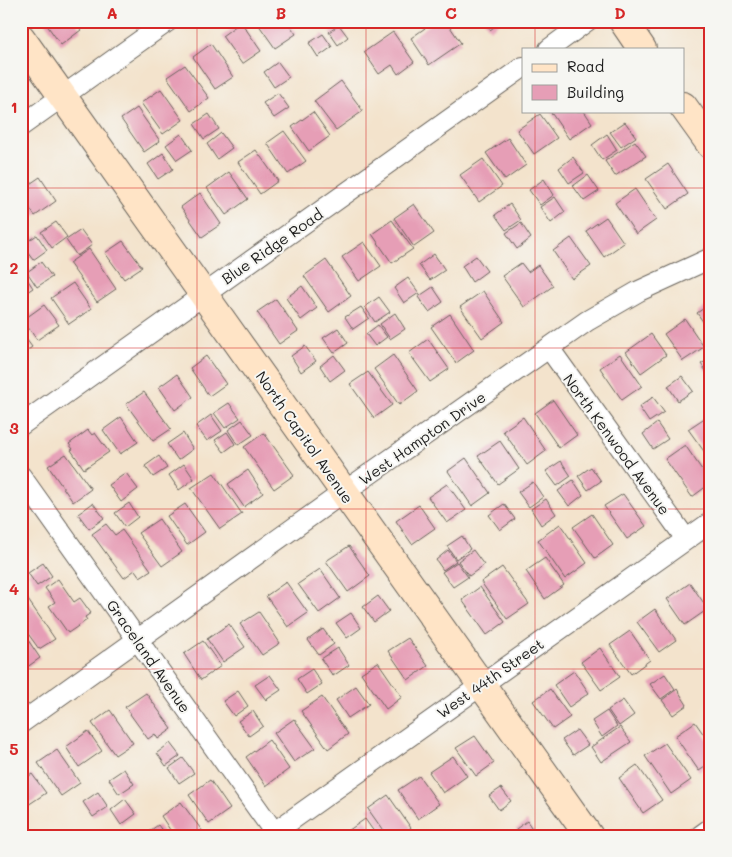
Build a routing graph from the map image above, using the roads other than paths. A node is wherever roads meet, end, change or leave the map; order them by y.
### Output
1 (168, 21) edge
2 (587, 21) edge
3 (623, 21) edge
4 (21, 38) edge
5 (550, 48) edge
6 (641, 48) edge
7 (522, 68) edge
8 (62, 96) junction
9 (684, 107) edge
10 (21, 126) edge
11 (711, 145) edge
12 (711, 258) edge
13 (203, 294) junction
14 (549, 348) junction
15 (21, 425) edge
16 (21, 476) edge
17 (344, 492) junction
18 (711, 522) edge
19 (686, 539) junction
20 (138, 640) junction
21 (481, 684) junction
22 (21, 723) edge
23 (711, 828) edge
24 (274, 835) edge
25 (590, 836) edge
26 (700, 836) edge

1 - 8 street
2 - 5 street
3 - 6 main road
4 - 8 main road, North Capitol Avenue
7 - 13 street, Blue Ridge Road
8 - 10 street
8 - 13 main road, North Capitol Avenue
9 - 11 main road
12 - 14 street, West Hampton Drive
13 - 15 street, Blue Ridge Road
13 - 17 main road, North Capitol Avenue
14 - 17 street, West Hampton Drive
14 - 19 street, North Kenwood Avenue
16 - 20 street, Graceland Avenue
17 - 20 street, West Hampton Drive
17 - 21 main road, North Capitol Avenue
18 - 19 street, West 44th Street
19 - 21 street, West 44th Street
20 - 22 street, West Hampton Drive
20 - 24 street, Graceland Avenue
21 - 24 street, West 44th Street
21 - 25 main road, North Capitol Avenue
23 - 26 street

